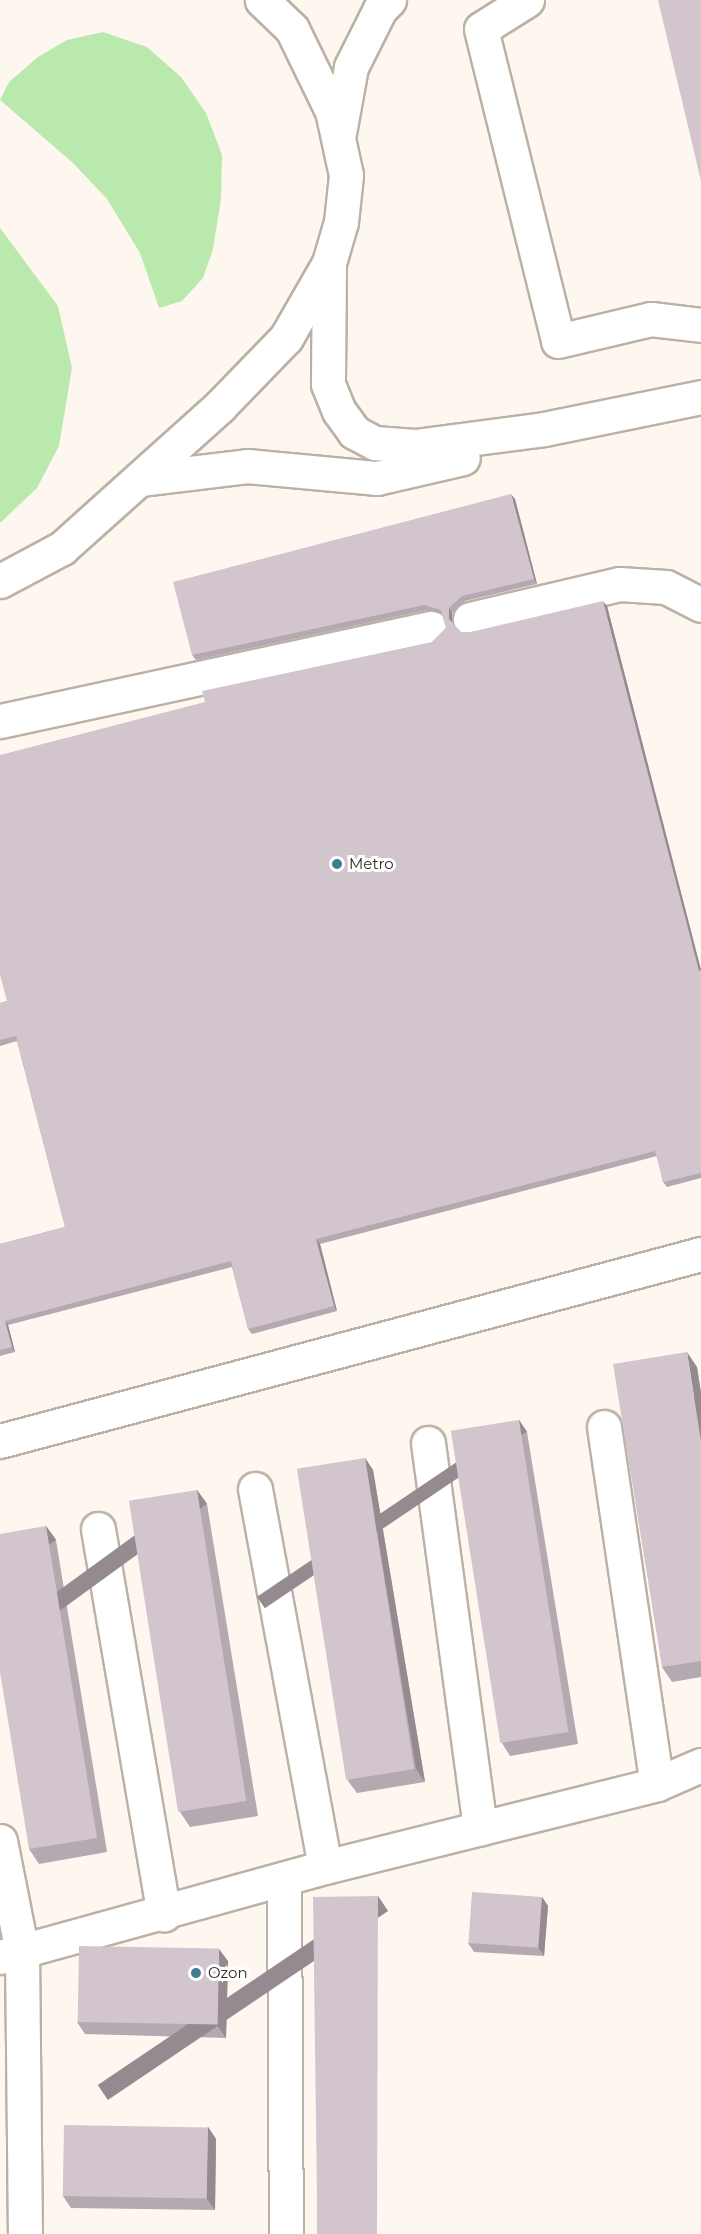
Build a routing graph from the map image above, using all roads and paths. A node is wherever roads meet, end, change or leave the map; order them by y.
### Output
1 (261, 0) edge
2 (389, 0) edge
3 (527, 0) edge
4 (338, 138) junction
5 (329, 263) junction
6 (701, 325) edge
7 (701, 397) edge
8 (544, 429) junction
9 (140, 479) junction
10 (0, 581) edge
11 (701, 605) edge
12 (470, 619) dead end
13 (431, 628) dead end
14 (0, 721) edge
15 (701, 1254) edge
16 (604, 1427) dead end
17 (0, 1441) edge
18 (428, 1443) dead end
19 (255, 1489) dead end
20 (98, 1529) dead end
21 (701, 1765) edge
22 (657, 1784) junction
23 (480, 1828) junction
24 (0, 1841) edge
25 (325, 1867) junction
26 (284, 1880) junction
27 (164, 1914) junction
28 (11, 1954) edge
29 (25, 2234) edge
30 (286, 2234) edge

1 - 4 street
2 - 4 street
3 - 6 street
4 - 5 street
5 - 8 street
5 - 9 street
7 - 8 street
8 - 9 street
9 - 10 street
11 - 12 street
13 - 14 street
15 - 17 street
16 - 22 street
18 - 23 street
19 - 25 street
20 - 27 street
21 - 22 street
22 - 23 street
23 - 25 street
24 - 28 street
25 - 26 street
26 - 27 street
26 - 30 street
27 - 28 street
28 - 29 street

